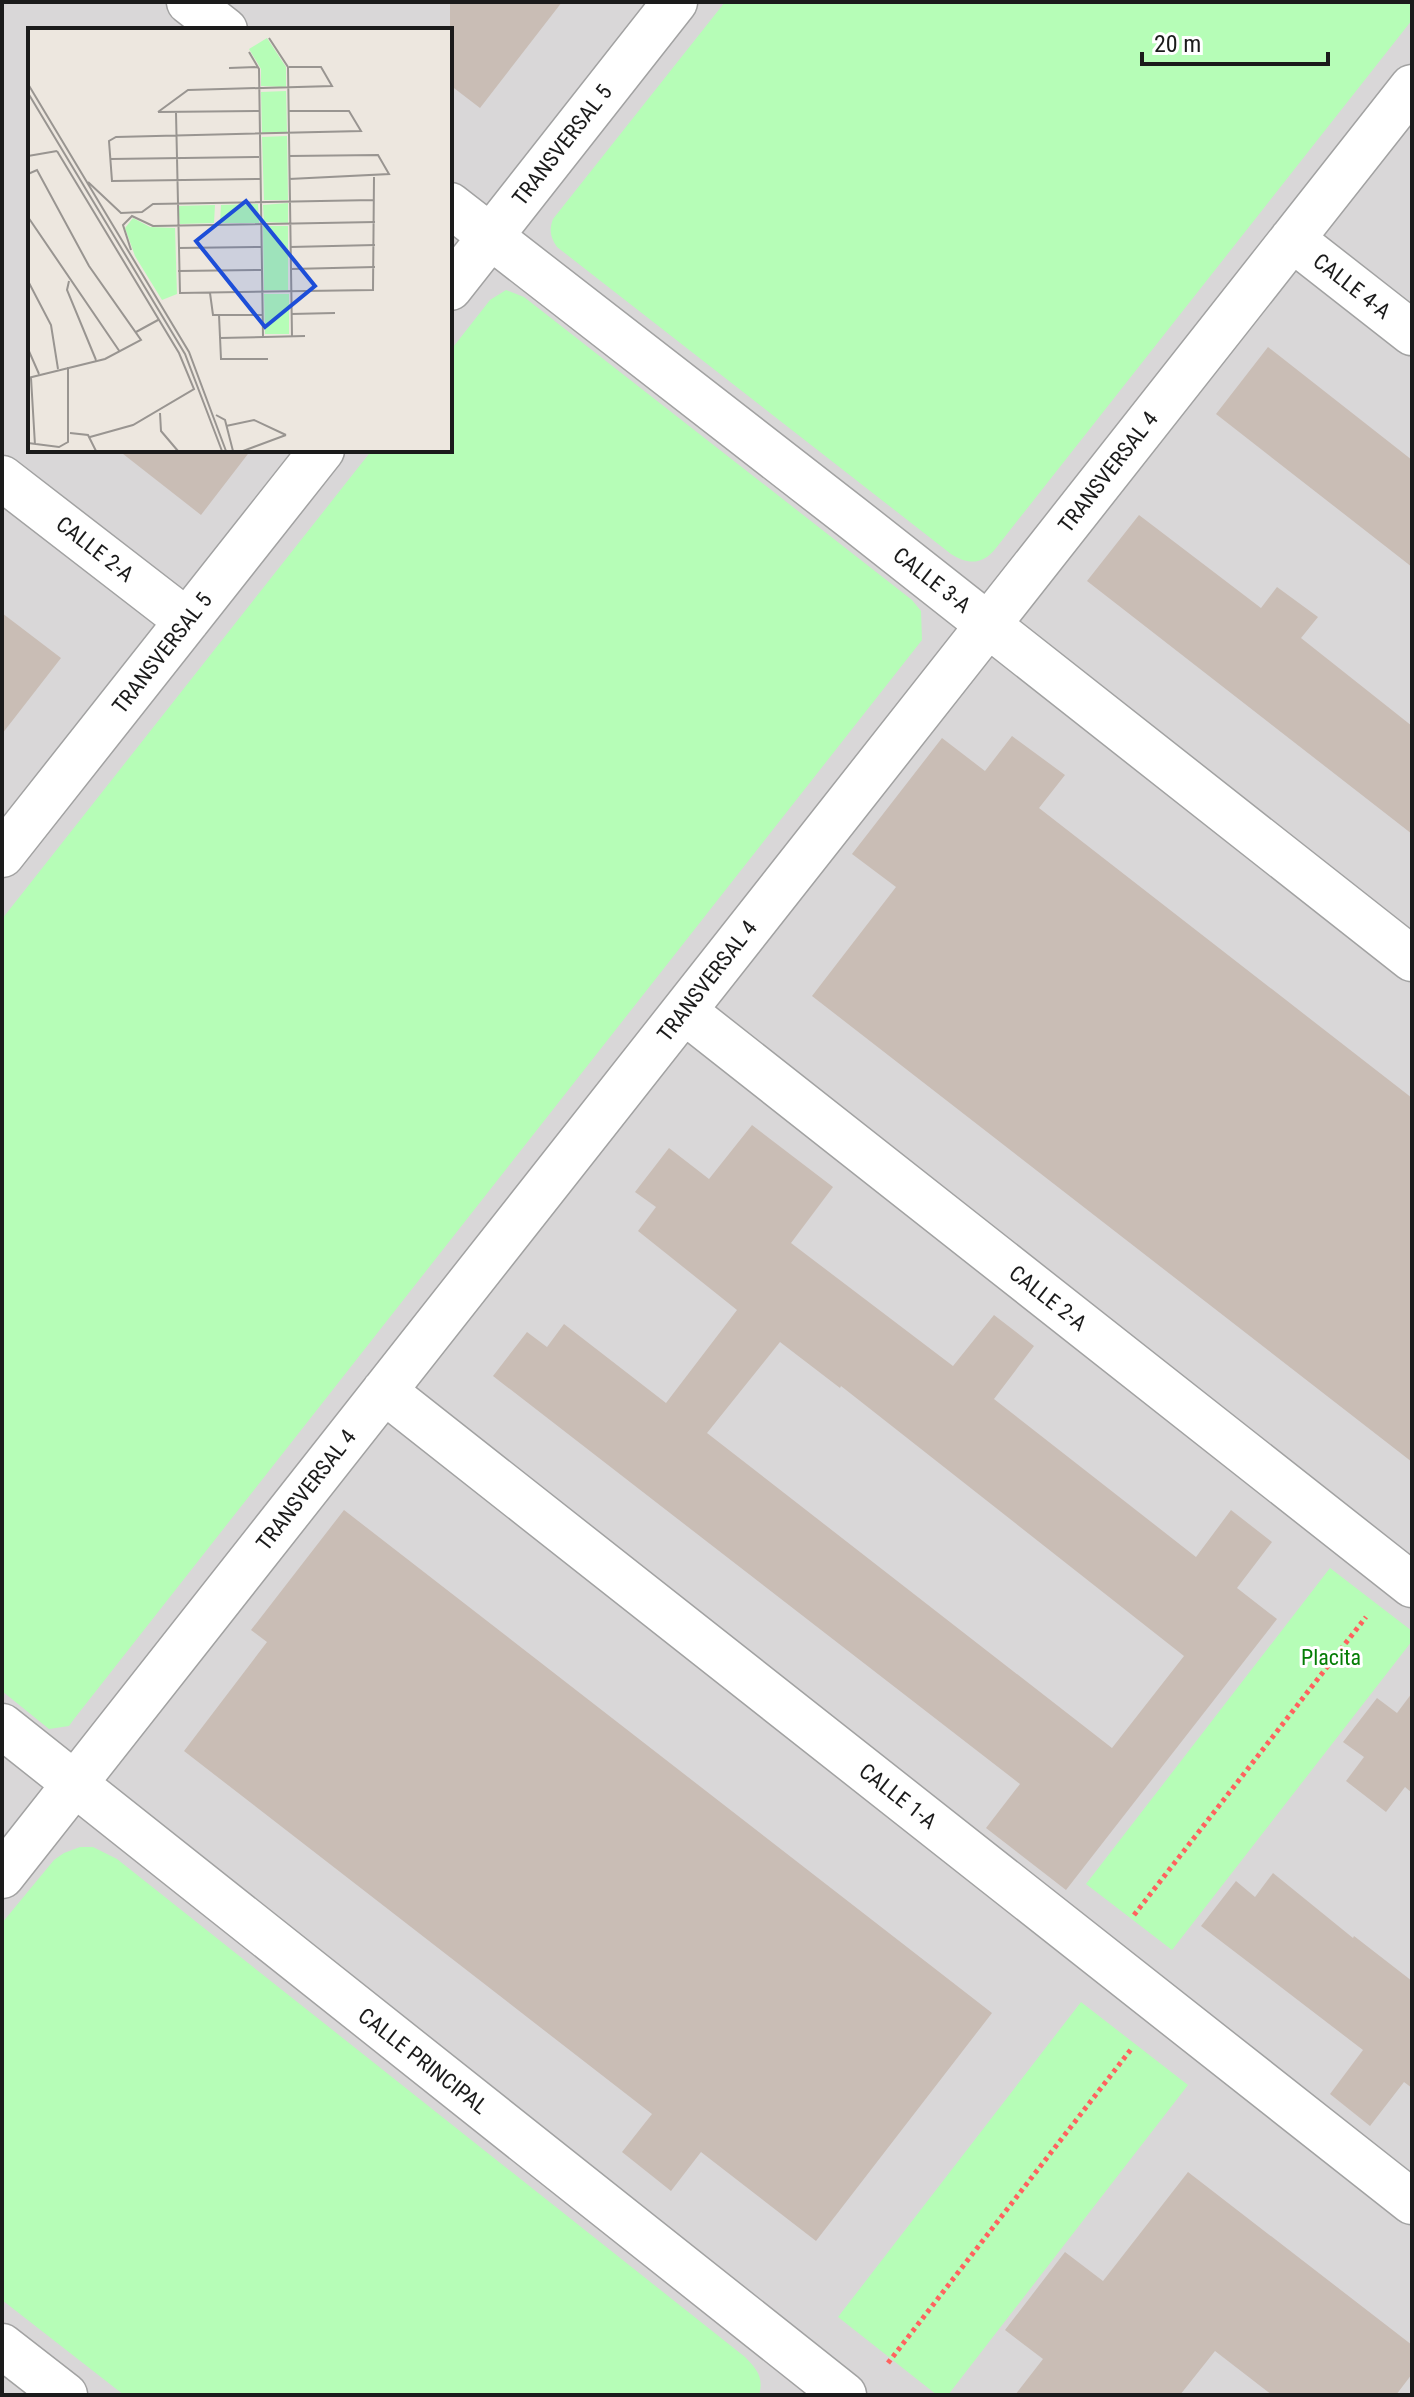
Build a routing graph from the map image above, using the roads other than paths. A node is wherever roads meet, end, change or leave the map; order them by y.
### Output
1 (189, 2) edge
2 (675, 2) edge
3 (222, 28) edge
4 (1412, 87) edge
5 (452, 207) edge
6 (490, 236) junction
7 (1292, 239) junction
8 (452, 285) edge
9 (1412, 333) edge
10 (320, 452) edge
11 (2, 478) edge
12 (187, 621) junction
13 (988, 625) junction
14 (2, 855) edge
15 (1412, 959) edge
16 (684, 1011) junction
17 (384, 1391) junction
18 (1405, 1580) edge
19 (2, 1726) edge
20 (75, 1783) junction
21 (2, 1876) edge
22 (1412, 2202) edge
23 (2, 2346) edge
24 (821, 2388) edge
25 (65, 2395) edge

1 - 3 street
2 - 6 street, TRANSVERSAL 5
4 - 7 street, TRANSVERSAL 4
5 - 6 street, CALLE 3-A
6 - 8 street, TRANSVERSAL 5
6 - 13 street, CALLE 3-A
7 - 9 street, CALLE 4-A
7 - 13 street, TRANSVERSAL 4
10 - 12 street, TRANSVERSAL 5
11 - 12 street, CALLE 2-A
12 - 14 street, TRANSVERSAL 5
13 - 15 street, CALLE 3-A
13 - 16 street, TRANSVERSAL 4
16 - 17 street, TRANSVERSAL 4
16 - 18 street, CALLE 2-A
17 - 20 street, TRANSVERSAL 4
17 - 22 street, CALLE 1-A
19 - 20 street, CALLE PRINCIPAL
20 - 21 street, TRANSVERSAL 4
20 - 24 street, CALLE PRINCIPAL
23 - 25 street

